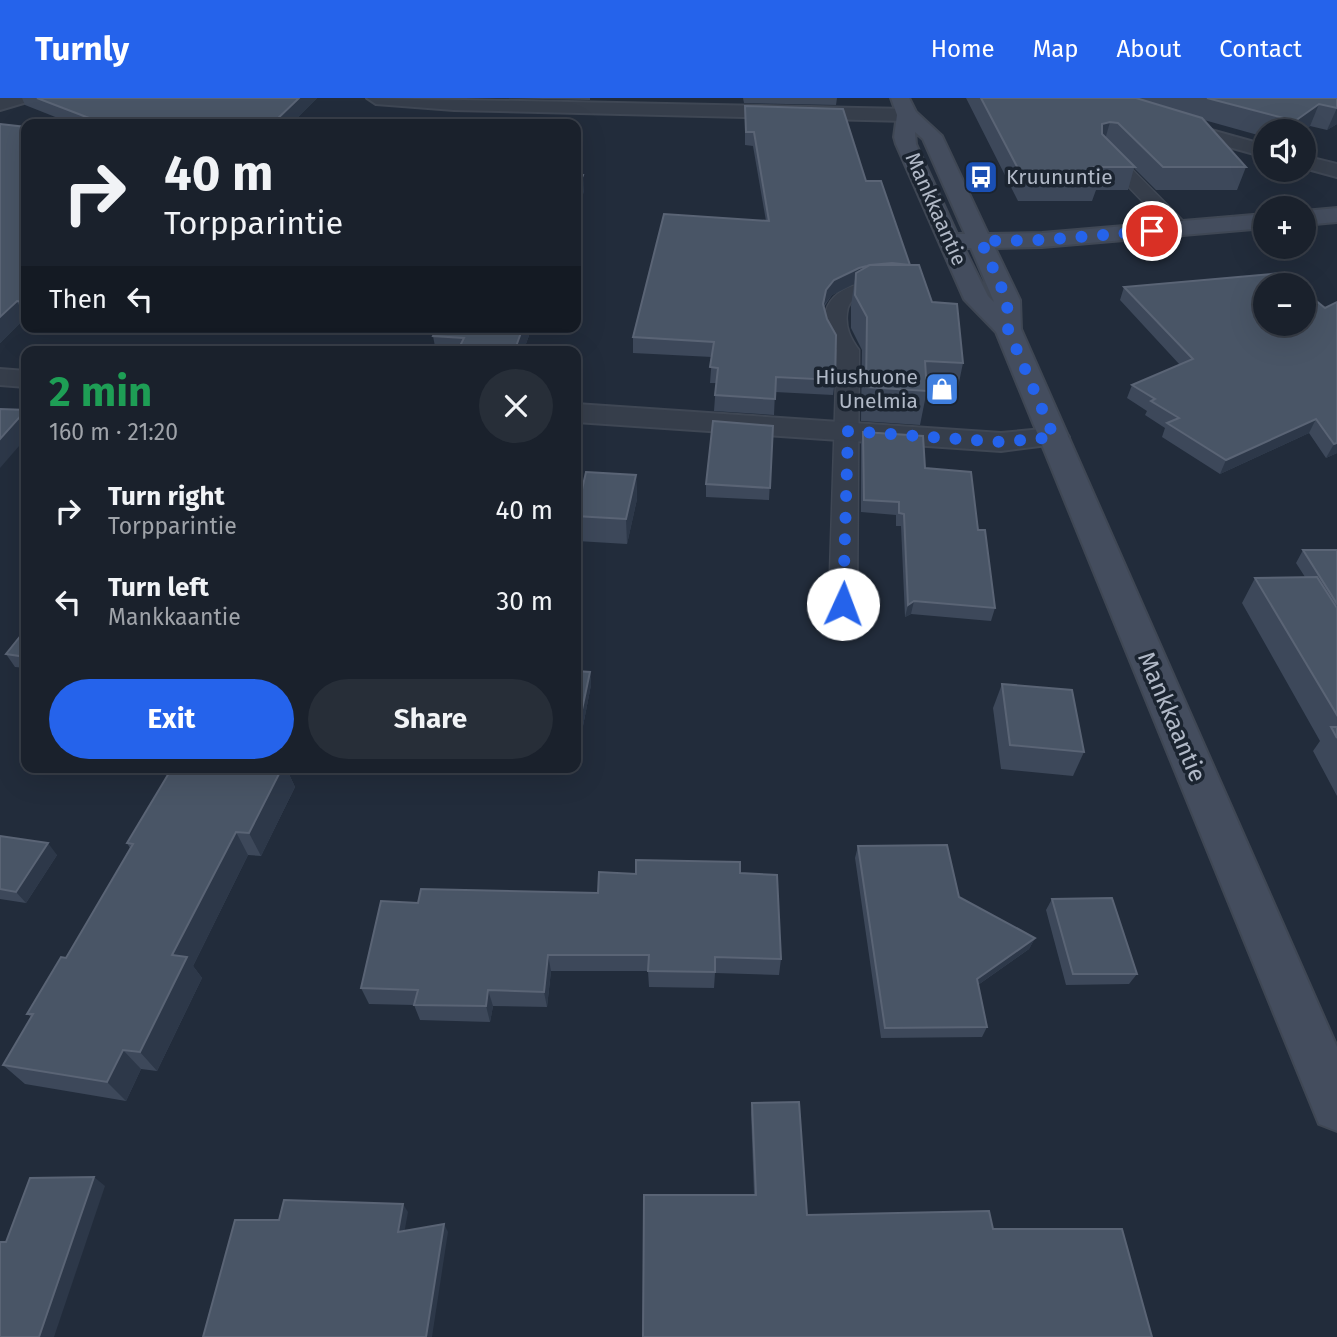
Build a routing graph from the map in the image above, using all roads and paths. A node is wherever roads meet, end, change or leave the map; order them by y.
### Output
1 (20, 98) edge
2 (376, 98) edge
3 (1091, 98) edge
4 (0, 104) edge
5 (903, 107) edge
6 (1253, 148) edge
7 (1104, 151) edge
8 (1316, 165) edge
9 (1337, 171) edge
10 (1337, 215) edge
11 (1316, 217) edge
12 (1253, 222) edge
13 (1180, 229) junction
14 (949, 241) junction
15 (981, 241) junction
16 (913, 288) edge
17 (1008, 329) junction
18 (581, 413) edge
19 (848, 431) junction
20 (1054, 437) junction
21 (843, 604) dead end
22 (1337, 1105) edge

1 - 4 street
2 - 5 street
3 - 6 street
5 - 14 main road, Mankkaantie
5 - 15 main road, Mankkaantie
7 - 13 lane
8 - 9 street
10 - 11 main road
12 - 13 main road
13 - 15 main road
14 - 15 main road
14 - 17 main road, Mankkaantie
15 - 17 main road, Mankkaantie
16 - 19 lane
17 - 20 main road, Mankkaantie
18 - 19 street
19 - 20 street
19 - 21 lane
20 - 22 main road, Mankkaantie

